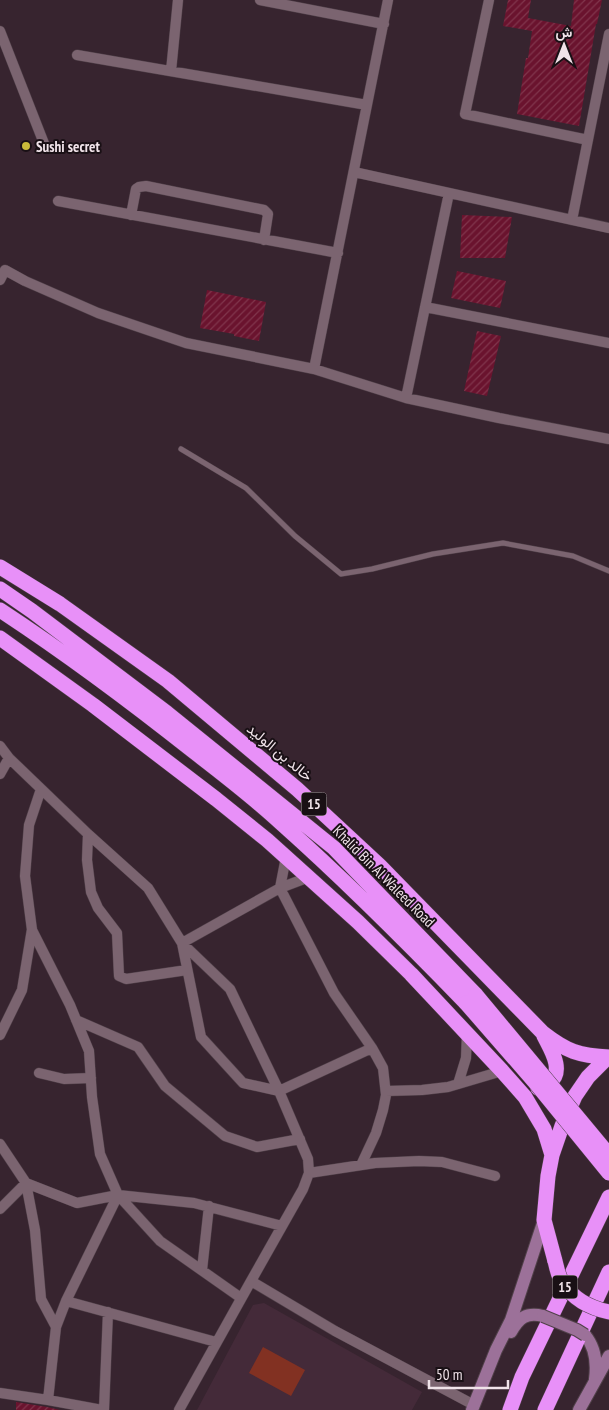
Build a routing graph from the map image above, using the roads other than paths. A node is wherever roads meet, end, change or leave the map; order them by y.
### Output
1 (178, 0) edge
2 (260, 0) edge
3 (388, 0) edge
4 (489, 0) edge
5 (384, 24) junction
6 (0, 31) edge
7 (609, 34) edge
8 (77, 55) dead end
9 (170, 71) junction
10 (367, 104) junction
11 (588, 140) junction
12 (45, 146) dead end
13 (354, 172) junction
14 (449, 193) junction
15 (58, 201) dead end
16 (131, 215) junction
17 (572, 220) junction
18 (609, 228) edge
19 (264, 240) junction
20 (338, 253) junction
21 (0, 280) edge
22 (425, 306) junction
23 (609, 343) edge
24 (314, 369) junction
25 (406, 398) junction
26 (609, 439) edge
27 (181, 449) dead end
28 (0, 567) edge
29 (609, 571) edge
30 (0, 589) edge
31 (0, 610) edge
32 (0, 638) edge
33 (7, 648) edge
34 (0, 746) edge
35 (9, 758) junction
36 (0, 774) edge
37 (41, 789) junction
38 (88, 834) junction
39 (286, 857) junction
40 (310, 877) junction
41 (280, 888) junction
42 (32, 929) junction
43 (182, 943) junction
44 (187, 970) junction
45 (471, 999) junction
46 (76, 1020) junction
47 (467, 1033) junction
48 (543, 1033) junction
49 (0, 1035) edge
50 (372, 1048) junction
51 (609, 1056) edge
52 (39, 1073) dead end
53 (506, 1076) junction
54 (91, 1078) junction
55 (458, 1084) junction
56 (279, 1091) junction
57 (386, 1091) junction
58 (300, 1139) junction
59 (0, 1144) edge
60 (552, 1155) junction
61 (609, 1155) edge
62 (361, 1165) junction
63 (309, 1173) junction
64 (609, 1173) edge
65 (495, 1176) dead end
66 (26, 1183) junction
67 (118, 1195) junction
68 (609, 1197) edge
69 (208, 1206) junction
70 (0, 1209) edge
71 (544, 1220) junction
72 (282, 1226) junction
73 (202, 1270) junction
74 (609, 1272) edge
75 (251, 1281) junction
76 (242, 1298) junction
77 (66, 1301) junction
78 (108, 1312) junction
79 (609, 1312) edge
80 (56, 1327) junction
81 (216, 1342) junction
82 (496, 1350) junction
83 (609, 1356) edge
84 (594, 1383) junction
85 (0, 1392) edge
86 (48, 1400) junction
87 (68, 1407) edge
88 (473, 1407) edge
89 (103, 1410) edge
90 (179, 1410) edge
91 (510, 1410) edge
92 (545, 1410) edge
93 (580, 1410) edge

1 - 9 street
2 - 5 street
3 - 5 street
4 - 11 street
5 - 10 street
6 - 12 street
7 - 11 street
8 - 9 street
9 - 10 street
10 - 13 street
11 - 17 street
13 - 14 street
13 - 20 street
14 - 17 street
14 - 22 street
15 - 16 street
16 - 19 street
16 - 19 street
17 - 18 street
19 - 20 street
20 - 24 street
21 - 24 street
22 - 23 street
22 - 25 street
24 - 25 street
25 - 26 street
27 - 29 lane
28 - 48 highway, خالد بن الوليد / 15
30 - 45 highway, Khalid Bin Al Waleed Road
31 - 45 highway, Khalid Bin Al Waleed Road
32 - 33 highway, خالد بن الوليد / 15
33 - 39 highway, خالد بن الوليد / 15
34 - 35 street
35 - 36 street
35 - 37 street
37 - 38 street
37 - 42 street
38 - 43 street
38 - 44 street
39 - 40 highway, خالد بن الوليد / 15
39 - 41 street
40 - 41 street
40 - 47 highway, خالد بن الوليد / 15
41 - 43 street
41 - 50 street
42 - 46 street
42 - 49 street
43 - 44 street
43 - 56 street
44 - 56 street
45 - 61 highway, Khalid Bin Al Waleed Road, bridge
45 - 64 highway, Khalid Bin Al Waleed Road, bridge
46 - 54 street
46 - 58 street
47 - 53 highway, خالد بن الوليد / 15
47 - 55 street
48 - 51 highway, خالد بن الوليد / 15
48 - 53 highway, 15
50 - 56 street
50 - 57 street
51 - 60 highway, خالد بن الوليد / 15
52 - 54 street
53 - 55 street
53 - 60 highway, خالد بن الوليد / 15
54 - 67 street
55 - 57 street
56 - 58 street
57 - 62 street
58 - 63 street
59 - 66 street
60 - 71 highway, خالد بن الوليد / 15
62 - 63 street
62 - 65 street
63 - 72 street
66 - 67 street
66 - 70 street
66 - 80 street
67 - 69 street
67 - 73 street
67 - 77 street
68 - 91 highway, 15
69 - 72 street
69 - 73 street
71 - 79 highway, خالد بن الوليد / 15, bridge
71 - 82 main road
72 - 75 street
73 - 76 street
74 - 92 highway, 15
75 - 76 street
75 - 88 street
76 - 81 street
77 - 78 street
77 - 80 street
78 - 81 street
78 - 89 street
80 - 86 street
81 - 90 street
82 - 84 main road, bridge
82 - 88 main road
83 - 84 main road
84 - 93 main road
85 - 86 street
86 - 87 street
87 - 89 street

